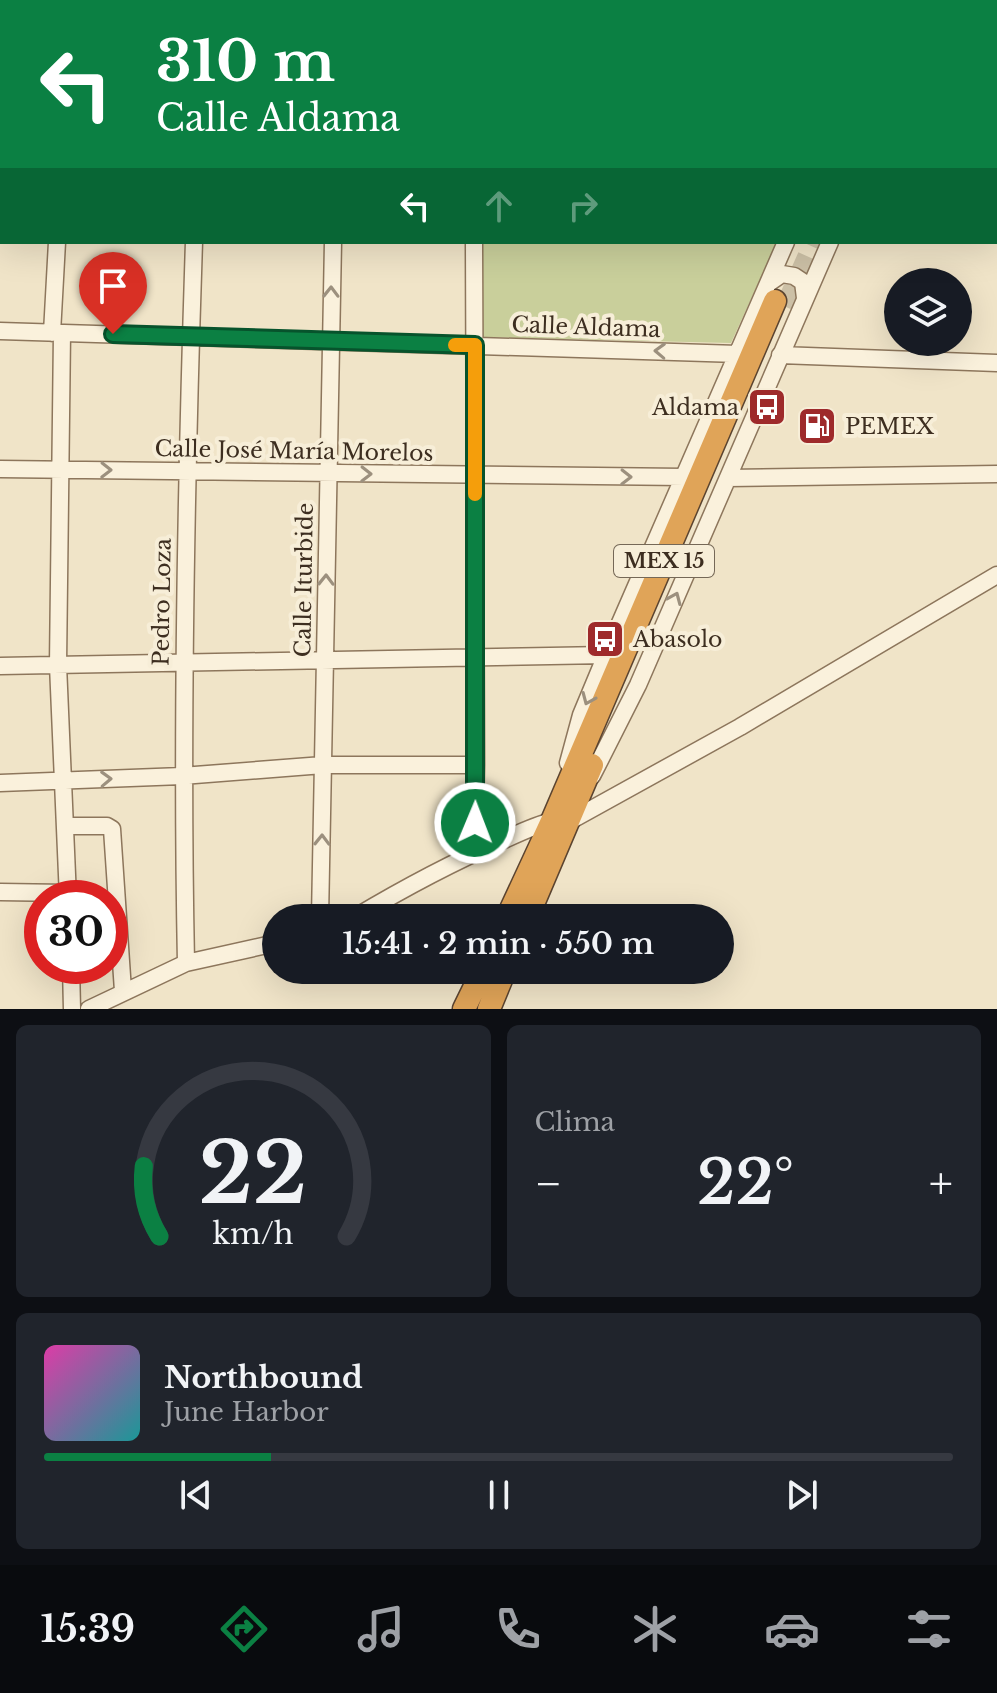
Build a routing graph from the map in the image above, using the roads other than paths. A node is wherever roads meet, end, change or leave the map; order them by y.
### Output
1 (57, 244) edge
2 (194, 244) edge
3 (333, 244) edge
4 (474, 244) edge
5 (786, 244) edge
6 (828, 244) edge
7 (784, 297) junction
8 (0, 331) edge
9 (57, 333) junction
10 (190, 337) junction
11 (330, 341) junction
12 (475, 345) junction
13 (738, 354) junction
14 (780, 355) junction
15 (997, 363) edge
16 (0, 469) edge
17 (60, 470) junction
18 (186, 471) junction
19 (327, 473) junction
20 (997, 474) edge
21 (475, 475) junction
22 (684, 477) junction
23 (728, 478) junction
24 (997, 575) edge
25 (606, 655) junction
26 (476, 657) junction
27 (325, 659) junction
28 (184, 662) junction
29 (58, 665) junction
30 (0, 666) edge
31 (323, 765) junction
32 (476, 765) junction
33 (182, 776) junction
34 (63, 781) junction
35 (0, 783) edge
36 (561, 821) junction
37 (65, 826) junction
38 (474, 852) junction
39 (67, 880) edge
40 (0, 892) edge
41 (24, 893) edge
42 (320, 904) edge
43 (377, 904) edge
44 (515, 904) edge
45 (532, 904) edge
46 (262, 946) edge
47 (186, 963) junction
48 (71, 984) edge
49 (476, 984) edge
50 (499, 984) edge
51 (123, 991) junction
52 (72, 1009) edge
53 (89, 1009) edge
54 (464, 1009) edge
55 (489, 1009) edge

1 - 9 street
2 - 10 street, Pedro Loza
11 -> 3 street, Calle Iturbide
4 - 12 street
5 - 7 street
6 - 7 street
7 - 13 street
7 - 14 street
7 - 36 highway, MEX 15
8 - 9 street, Calle Aldama
9 - 10 street, Calle Aldama
9 - 17 street
10 - 11 street, Calle Aldama
10 - 18 street, Pedro Loza
11 - 12 street, Calle Aldama
11 - 19 street, Calle Iturbide
13 -> 12 street, Calle Aldama
12 - 21 street
13 - 22 street
14 - 15 street
14 - 23 street
16 - 17 street, Calle José María Morelos
17 -> 18 street, Calle José María Morelos
17 - 29 street
18 - 19 street, Calle José María Morelos
18 - 28 street, Pedro Loza
19 -> 21 street, Calle José María Morelos
27 -> 19 street, Calle Iturbide
20 - 23 street
21 -> 22 street, Calle José María Morelos
21 - 26 street
22 - 25 street
36 -> 23 street
24 - 36 street
25 - 26 street
25 -> 36 street
26 - 27 street
26 - 32 street
27 - 28 street
27 - 31 street, Calle Iturbide
28 - 29 street
28 - 33 street, Pedro Loza
29 - 30 street
29 - 34 street
31 - 32 street
31 - 33 street
42 -> 31 street, Calle Iturbide
32 - 38 street
34 -> 33 street
33 - 47 street, Pedro Loza
34 - 35 street
34 - 37 street
36 - 38 street
36 - 44 highway, MEX 15
36 - 45 highway, MEX 15
37 - 39 street
37 - 51 street
38 - 43 street
40 - 41 street
46 - 47 street
47 - 51 street
48 - 52 street
49 - 54 highway
50 - 55 highway
51 - 53 street

